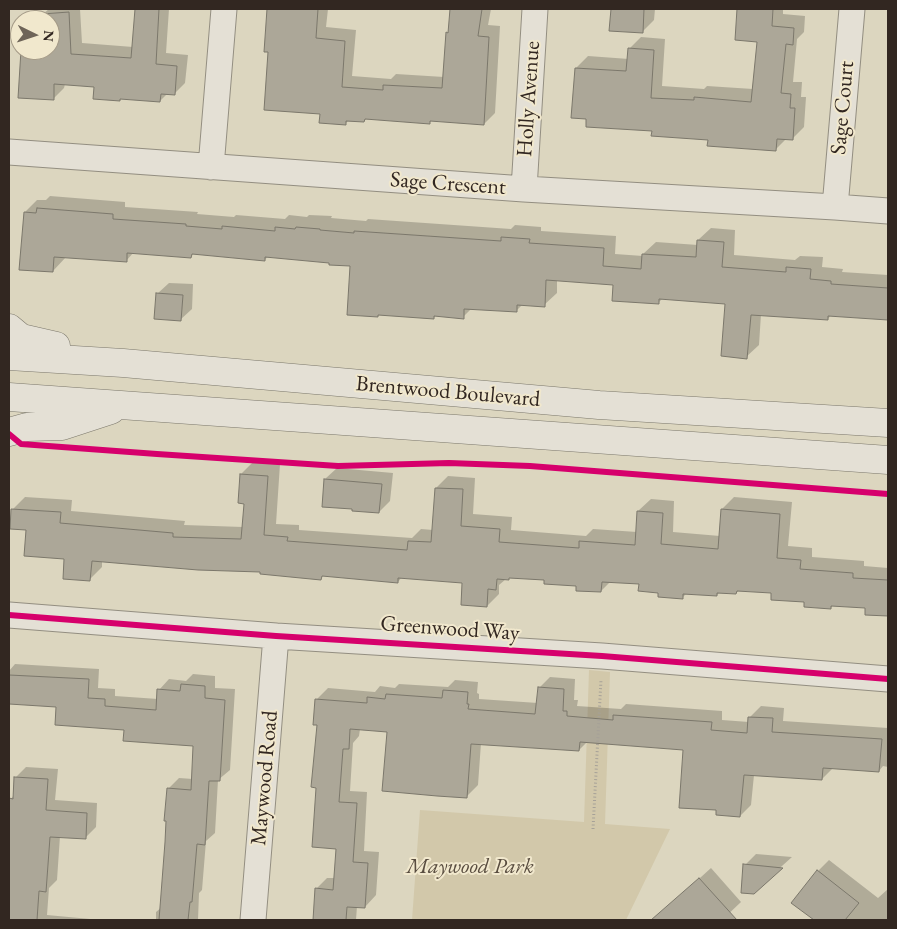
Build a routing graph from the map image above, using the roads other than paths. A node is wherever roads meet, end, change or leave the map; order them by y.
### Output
1 (224, 9) edge
2 (535, 9) edge
3 (852, 9) edge
4 (9, 152) edge
5 (211, 167) junction
6 (524, 189) junction
7 (834, 207) junction
8 (888, 211) edge
9 (9, 328) edge
10 (9, 356) edge
11 (122, 364) junction
12 (9, 396) edge
13 (125, 406) junction
14 (888, 423) edge
15 (9, 432) edge
16 (888, 460) edge
17 (9, 615) edge
18 (276, 636) junction
19 (888, 679) edge
20 (253, 920) edge

1 - 5 street
2 - 6 street, Holly Avenue
3 - 7 street, Sage Court
4 - 5 street, Sage Crescent
5 - 6 street, Sage Crescent
6 - 7 street, Sage Crescent
7 - 8 street, Sage Crescent
9 - 11 main road
10 - 11 main road, Brentwood Boulevard
11 - 14 main road, Brentwood Boulevard
12 - 13 main road, Brentwood Boulevard
13 - 15 main road
13 - 16 main road, Brentwood Boulevard
17 - 18 street, Greenwood Way
18 - 19 street, Greenwood Way
18 - 20 street, Maywood Road

